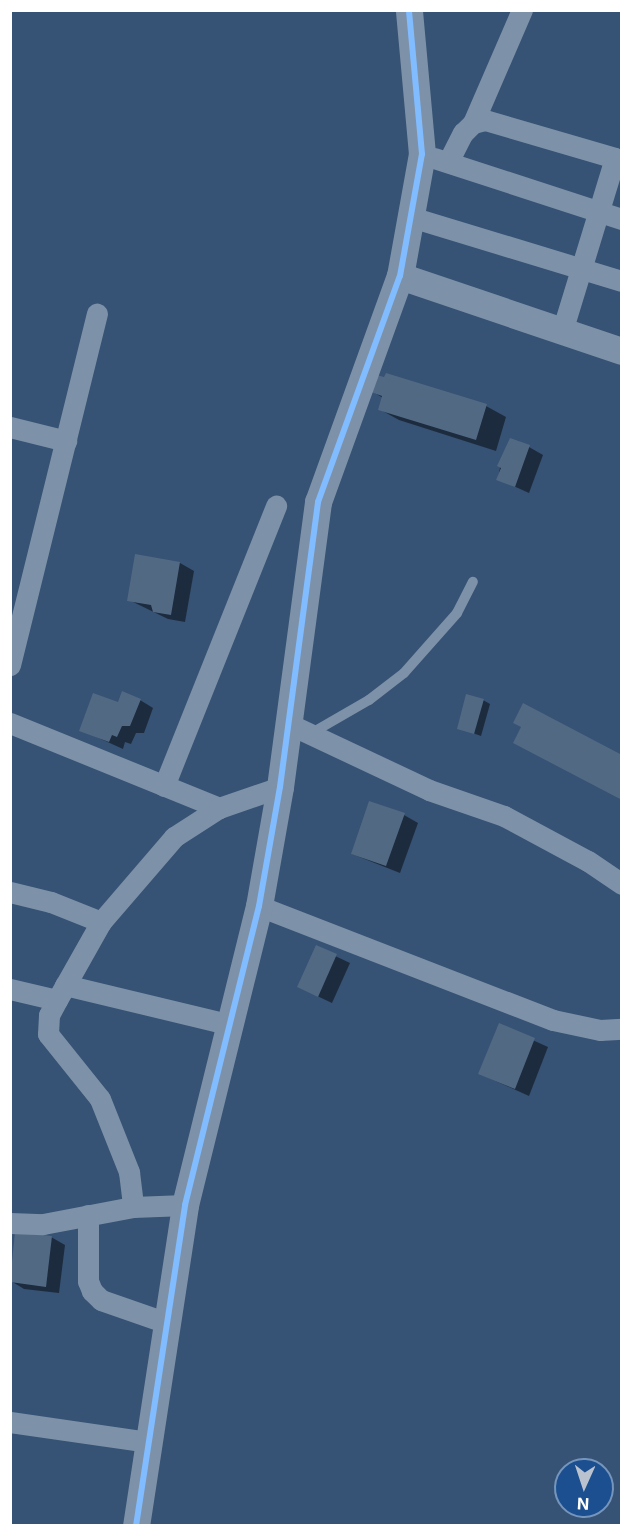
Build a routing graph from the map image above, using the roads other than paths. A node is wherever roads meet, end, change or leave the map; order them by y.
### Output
1 (409, 10) edge
2 (522, 10) edge
3 (473, 123) junction
4 (422, 154) junction
5 (618, 159) edge
6 (447, 162) junction
7 (598, 212) junction
8 (411, 217) junction
9 (621, 219) edge
10 (579, 268) junction
11 (400, 276) junction
12 (621, 281) edge
13 (97, 314) dead end
14 (562, 331) junction
15 (621, 351) edge
16 (10, 427) edge
17 (66, 441) junction
18 (276, 506) dead end
19 (473, 582) dead end
20 (10, 665) edge
21 (10, 723) edge
22 (299, 729) junction
23 (164, 786) junction
24 (280, 788) junction
25 (219, 808) junction
26 (621, 884) edge
27 (10, 892) edge
28 (259, 906) junction
29 (101, 922) junction
30 (10, 989) edge
31 (61, 992) junction
32 (228, 1024) junction
33 (621, 1029) edge
34 (185, 1205) junction
35 (133, 1207) junction
36 (88, 1215) junction
37 (10, 1223) edge
38 (166, 1323) junction
39 (10, 1422) edge
40 (148, 1442) junction
41 (136, 1526) edge

1 - 4 street
2 - 3 street
3 - 5 street
3 - 6 street
4 - 6 street
4 - 8 street
5 - 7 street
6 - 7 street
7 - 9 street
7 - 10 street
8 - 10 street
8 - 11 street
10 - 12 street
10 - 14 street
11 - 14 street
11 - 22 street
13 - 17 street
14 - 15 street
16 - 17 street
17 - 20 street
18 - 23 street
19 - 22 lane
21 - 23 street
22 - 24 street
22 - 26 street
23 - 25 street
24 - 25 street
24 - 28 street
25 - 29 street
27 - 29 street
28 - 32 street
28 - 33 street
29 - 31 street
30 - 31 street
31 - 32 street
31 - 35 street
32 - 34 street
34 - 35 street
34 - 38 street
35 - 36 street
36 - 37 street
36 - 38 street
38 - 40 street
39 - 40 street
40 - 41 street

